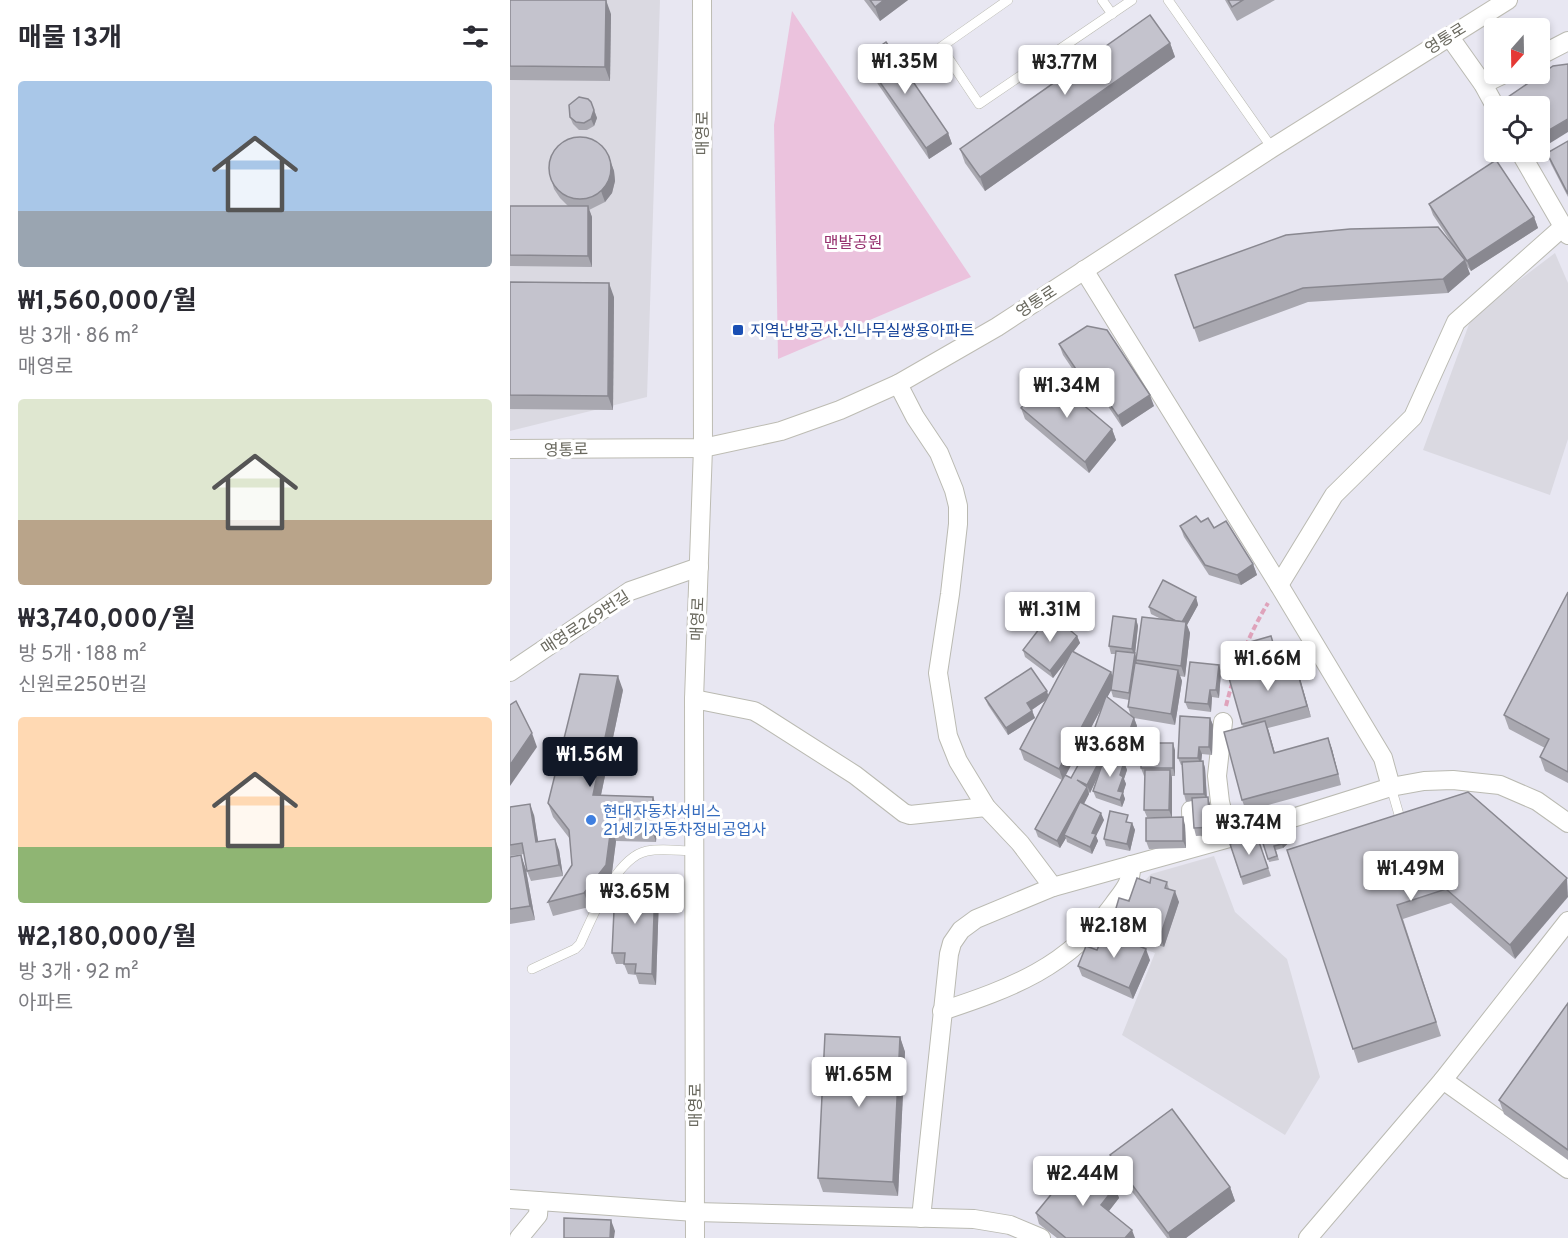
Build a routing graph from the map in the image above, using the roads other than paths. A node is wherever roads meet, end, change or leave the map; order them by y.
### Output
1 (702, 0) edge
2 (1008, 0) edge
3 (1102, 0) edge
4 (1132, 0) edge
5 (1168, 0) edge
6 (1508, 0) edge
7 (1112, 14) junction
8 (1449, 36) junction
9 (1568, 41) edge
10 (1550, 50) edge
11 (1483, 84) joint
12 (1490, 96) edge
13 (1272, 148) junction
14 (1526, 162) edge
15 (1565, 231) edge
16 (1084, 270) junction
17 (898, 384) junction
18 (703, 448) junction
19 (510, 449) edge
20 (699, 567) junction
21 (1280, 585) junction
22 (510, 672) edge
23 (694, 699) junction
24 (1223, 722) road end
25 (1391, 787) junction
26 (1537, 801) junction
27 (1568, 806) edge
28 (986, 807) junction
29 (1191, 810) edge
30 (1568, 823) edge
31 (1403, 829) edge
32 (1229, 838) junction
33 (1195, 847) junction
34 (694, 851) junction
35 (1131, 865) junction
36 (1053, 887) junction
37 (1568, 921) edge
38 (532, 969) dead end
39 (942, 1011) junction
40 (1443, 1080) junction
41 (1568, 1169) edge
42 (510, 1199) edge
43 (539, 1201) junction
44 (695, 1212) junction
45 (921, 1218) junction
46 (519, 1238) edge
47 (695, 1238) edge
48 (1041, 1238) edge
49 (1308, 1238) edge

1 - 18 street, 매영로
2 - 7 lane
3 - 7 lane
4 - 7 lane
5 - 13 lane
6 - 8 street, 영통로
8 - 11 street
8 - 13 street, 영통로
9 - 10 street
11 - 12 street
13 - 16 street, 영통로
14 - 15 street
15 - 21 street
16 - 17 street, 영통로
16 - 21 street
17 - 18 street, 영통로
17 - 28 street
18 - 19 street, 영통로
18 - 20 street, 매영로
20 - 22 street, 매영로269번길
20 - 23 street, 매영로
21 - 25 street
23 - 28 street
23 - 34 street, 매영로
24 - 32 street
25 - 26 street
25 - 31 lane
25 - 32 street
26 - 27 street
26 - 30 street
28 - 36 street
29 - 33 street
32 - 33 street
33 - 35 street
34 - 38 lane
34 - 44 street, 매영로
35 - 36 street
35 - 39 street
36 - 39 street
37 - 40 street
39 - 45 street
40 - 41 street
40 - 49 street
42 - 43 street
43 - 44 street
43 - 46 street
44 - 45 street
44 - 47 street, 매영로
45 - 48 street

